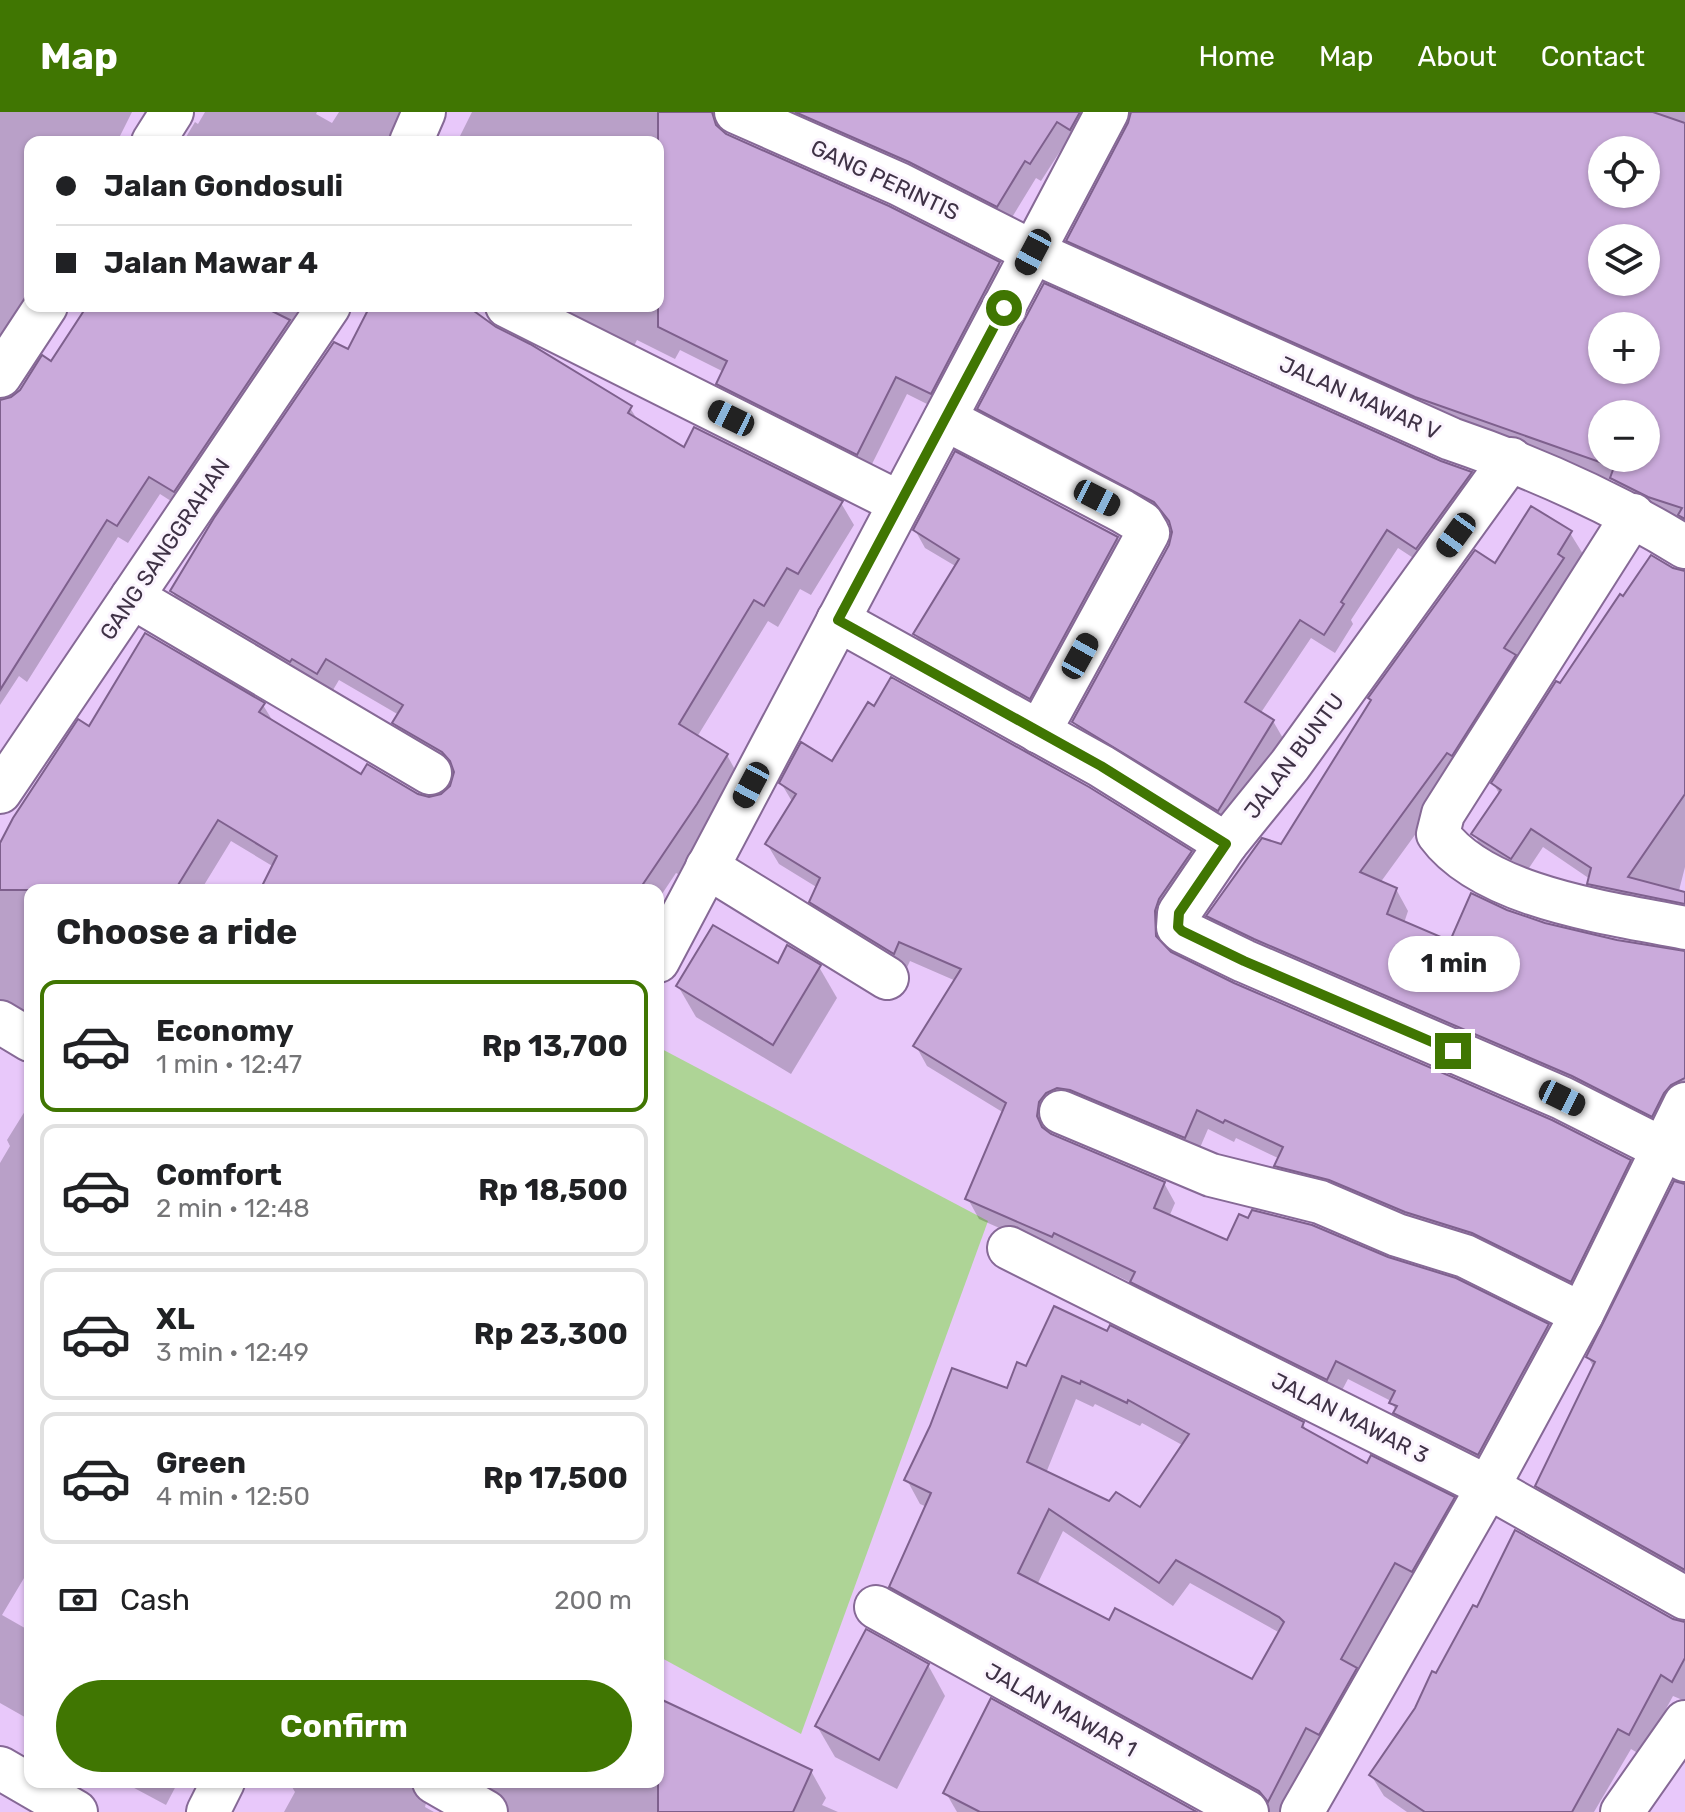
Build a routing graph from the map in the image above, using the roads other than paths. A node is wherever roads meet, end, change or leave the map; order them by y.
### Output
1 (172, 112) edge
2 (424, 112) edge
3 (736, 112) edge
4 (1107, 112) edge
5 (157, 136) edge
6 (414, 136) edge
7 (1033, 252) junction
8 (42, 312) edge
9 (325, 312) edge
10 (519, 312) edge
11 (0, 376) edge
12 (945, 419) junction
13 (1511, 459) junction
14 (900, 503) junction
15 (1633, 515) junction
16 (1685, 547) edge
17 (132, 597) junction
18 (838, 620) junction
19 (1039, 732) junction
20 (430, 773) dead end
21 (0, 792) edge
22 (1226, 844) junction
23 (707, 867) junction
24 (1685, 928) edge
25 (664, 949) edge
26 (887, 978) dead end
27 (0, 1022) edge
28 (24, 1036) edge
29 (1685, 1104) edge
30 (1061, 1112) dead end
31 (1674, 1154) edge
32 (1009, 1248) dead end
33 (1582, 1314) junction
34 (1488, 1487) junction
35 (1685, 1598) edge
36 (876, 1607) dead end
37 (1685, 1722) edge
38 (0, 1768) edge
39 (24, 1782) edge
40 (35, 1788) edge
41 (220, 1788) edge
42 (444, 1788) edge
43 (76, 1812) edge
44 (208, 1812) edge
45 (486, 1812) edge
46 (1247, 1812) edge
47 (1302, 1812) edge
48 (1622, 1812) edge

1 - 5 street
2 - 6 street
3 - 7 street, GANG PERINTIS
4 - 7 street
7 - 12 street
7 - 13 street, JALAN MAWAR V
8 - 11 street
9 - 17 street, GANG SANGGRAHAN
10 - 14 street
12 - 14 street
12 - 19 street
13 - 15 street, JALAN MAWAR V
13 - 22 street, JALAN BUNTU
14 - 18 street
15 - 16 street, JALAN MAWAR V
15 - 24 street
17 - 20 street
17 - 21 street, GANG SANGGRAHAN
18 - 19 street
18 - 23 street
19 - 22 street
22 - 31 street, JALAN BUNTU
23 - 25 street
23 - 26 street
27 - 28 street
29 - 31 street
30 - 33 street
31 - 33 street
32 - 34 street, JALAN MAWAR 3
33 - 34 street
34 - 35 street, JALAN MAWAR 3
34 - 47 street
36 - 46 street, JALAN MAWAR 1
37 - 48 street
38 - 39 street
40 - 43 street
41 - 44 street
42 - 45 street

